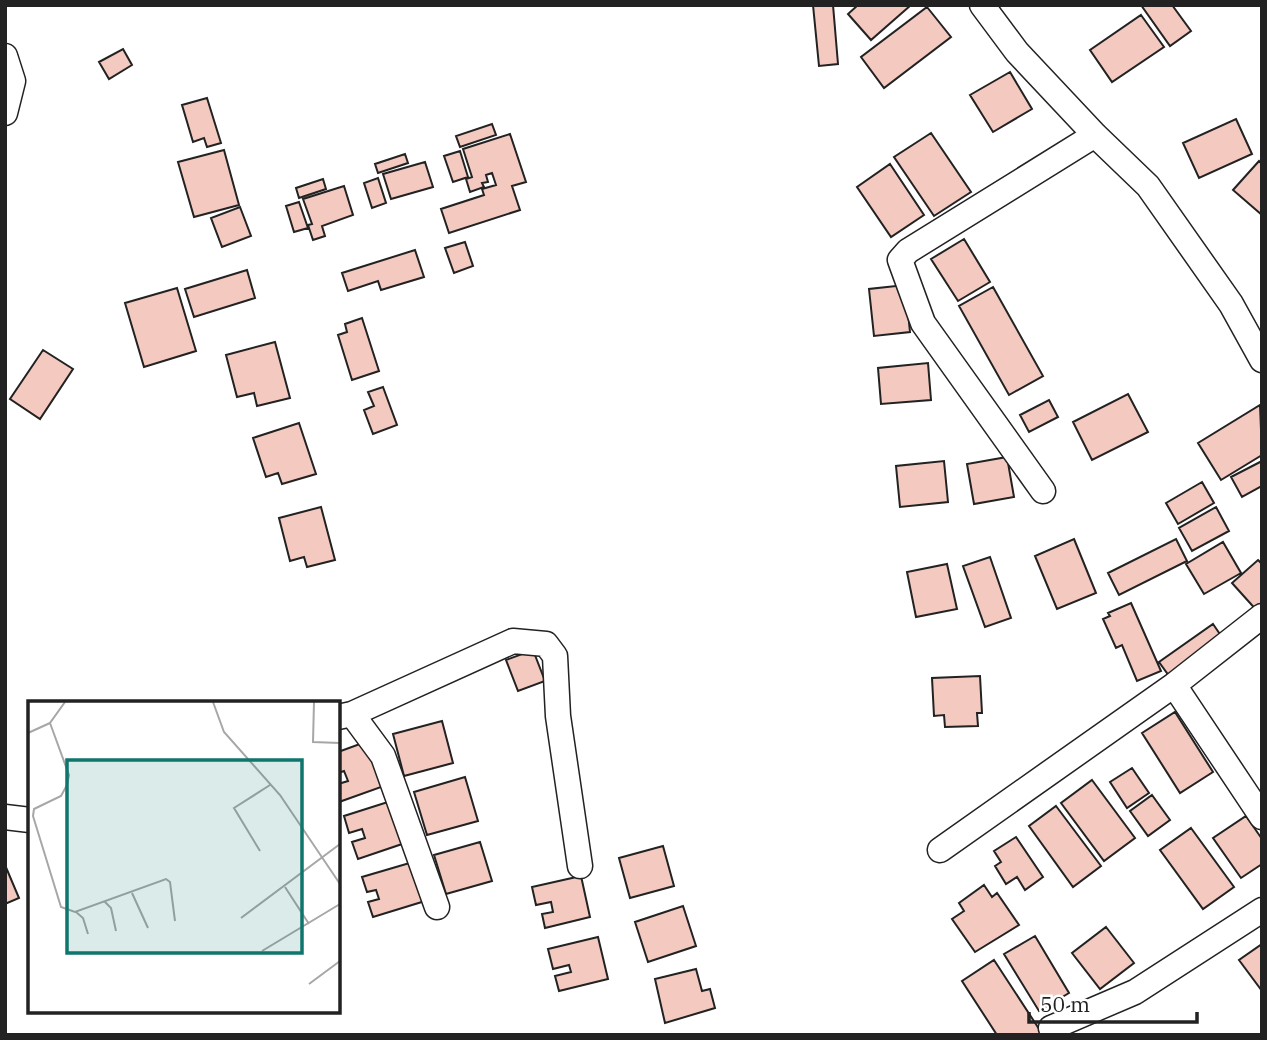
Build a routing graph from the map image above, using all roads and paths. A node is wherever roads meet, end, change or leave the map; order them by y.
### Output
1 (982, 5) edge
2 (5, 56) edge
3 (5, 113) edge
4 (1095, 135) junction
5 (1262, 360) edge
6 (1043, 491) dead end
7 (1262, 616) edge
8 (1174, 685) junction
9 (345, 716) edge
10 (5, 817) edge
11 (1262, 817) edge
12 (28, 820) edge
13 (940, 850) dead end
14 (580, 866) dead end
15 (437, 907) dead end
16 (1262, 910) edge
17 (1051, 1028) dead end

1 - 4 street
2 - 3 street
4 - 5 street
4 - 6 street
7 - 8 street
8 - 11 street
8 - 13 street
9 - 14 street
9 - 15 street
10 - 12 street
16 - 17 street

